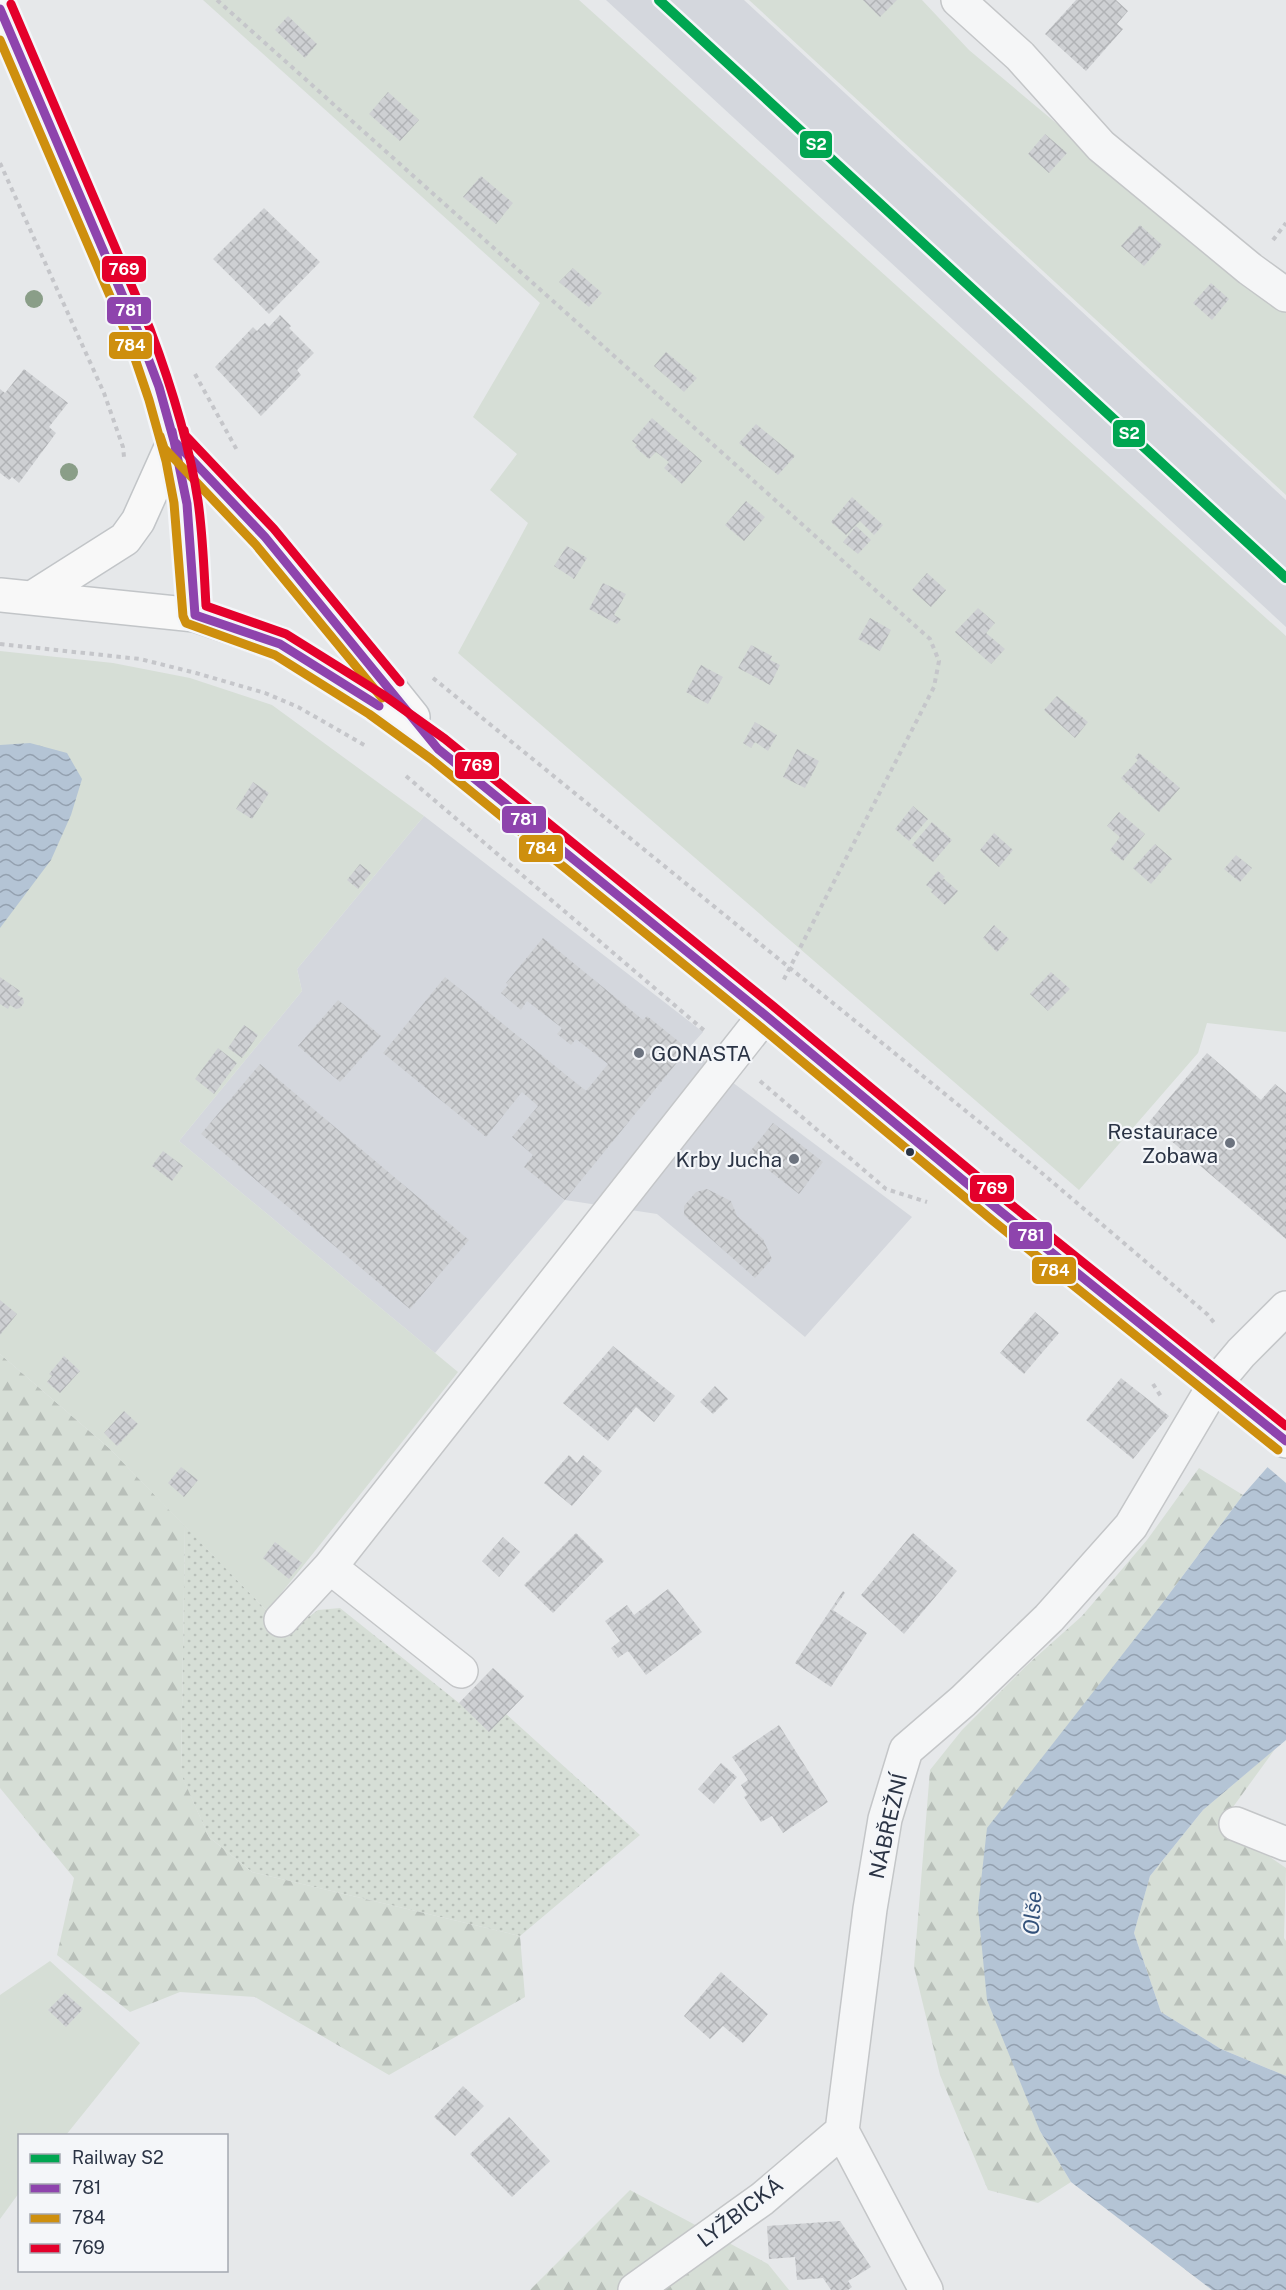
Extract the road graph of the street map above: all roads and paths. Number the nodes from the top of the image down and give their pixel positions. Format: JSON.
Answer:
{"nodes":[{"id":1,"x":217,"y":0,"type":"edge"},
{"id":2,"x":958,"y":0,"type":"edge"},
{"id":3,"x":0,"y":9,"type":"edge"},
{"id":4,"x":0,"y":163,"type":"edge"},
{"id":5,"x":1286,"y":295,"type":"edge"},
{"id":6,"x":194,"y":372,"type":"dead end"},
{"id":7,"x":174,"y":441,"type":"junction"},
{"id":8,"x":240,"y":455,"type":"dead end"},
{"id":9,"x":124,"y":466,"type":"dead end"},
{"id":10,"x":16,"y":596,"type":"edge"},
{"id":11,"x":195,"y":615,"type":"junction"},
{"id":12,"x":0,"y":644,"type":"edge"},
{"id":13,"x":428,"y":674,"type":"dead end"},
{"id":14,"x":438,"y":749,"type":"junction"},
{"id":15,"x":373,"y":751,"type":"dead end"},
{"id":16,"x":400,"y":771,"type":"dead end"},
{"id":17,"x":790,"y":969,"type":"junction"},
{"id":18,"x":765,"y":1015,"type":"junction"},
{"id":19,"x":733,"y":1055,"type":"junction"},
{"id":20,"x":928,"y":1202,"type":"dead end"},
{"id":21,"x":1286,"y":1308,"type":"edge"},
{"id":22,"x":1241,"y":1353,"type":"junction"},
{"id":23,"x":1149,"y":1380,"type":"dead end"},
{"id":24,"x":1215,"y":1384,"type":"junction"},
{"id":25,"x":1168,"y":1406,"type":"dead end"},
{"id":26,"x":1275,"y":1432,"type":"edge"},
{"id":27,"x":330,"y":1567,"type":"junction"},
{"id":28,"x":281,"y":1620,"type":"dead end"},
{"id":29,"x":460,"y":1671,"type":"dead end"},
{"id":30,"x":1236,"y":1824,"type":"dead end"},
{"id":31,"x":1286,"y":1844,"type":"edge"},
{"id":32,"x":842,"y":2131,"type":"junction"},
{"id":33,"x":635,"y":2290,"type":"edge"},
{"id":34,"x":926,"y":2290,"type":"edge"}],
"edges":[{"from":1,"to":17,"type":"path"},
{"from":2,"to":5,"type":"street"},
{"from":3,"to":7,"type":"main road"},
{"from":4,"to":9,"type":"path"},
{"from":6,"to":8,"type":"path"},
{"from":7,"to":10,"type":"main road"},
{"from":7,"to":11,"type":"main road"},
{"from":7,"to":14,"type":"main road"},
{"from":10,"to":11,"type":"main road"},
{"from":11,"to":14,"type":"main road"},
{"from":12,"to":15,"type":"path"},
{"from":13,"to":17,"type":"path"},
{"from":14,"to":18,"type":"main road"},
{"from":16,"to":19,"type":"path"},
{"from":17,"to":18,"type":"path"},
{"from":17,"to":22,"type":"path"},
{"from":18,"to":19,"type":"street"},
{"from":18,"to":24,"type":"main road"},
{"from":19,"to":20,"type":"path"},
{"from":19,"to":27,"type":"street"},
{"from":21,"to":22,"type":"street","name":"NÁBŘEŽNÍ"},
{"from":22,"to":24,"type":"street","name":"NÁBŘEŽNÍ"},
{"from":23,"to":25,"type":"path"},
{"from":24,"to":26,"type":"main road"},
{"from":24,"to":32,"type":"street","name":"NÁBŘEŽNÍ"},
{"from":27,"to":28,"type":"street"},
{"from":27,"to":29,"type":"street"},
{"from":30,"to":31,"type":"street"},
{"from":32,"to":33,"type":"street","name":"LYŽBICKÁ"},
{"from":32,"to":34,"type":"street"}]}
